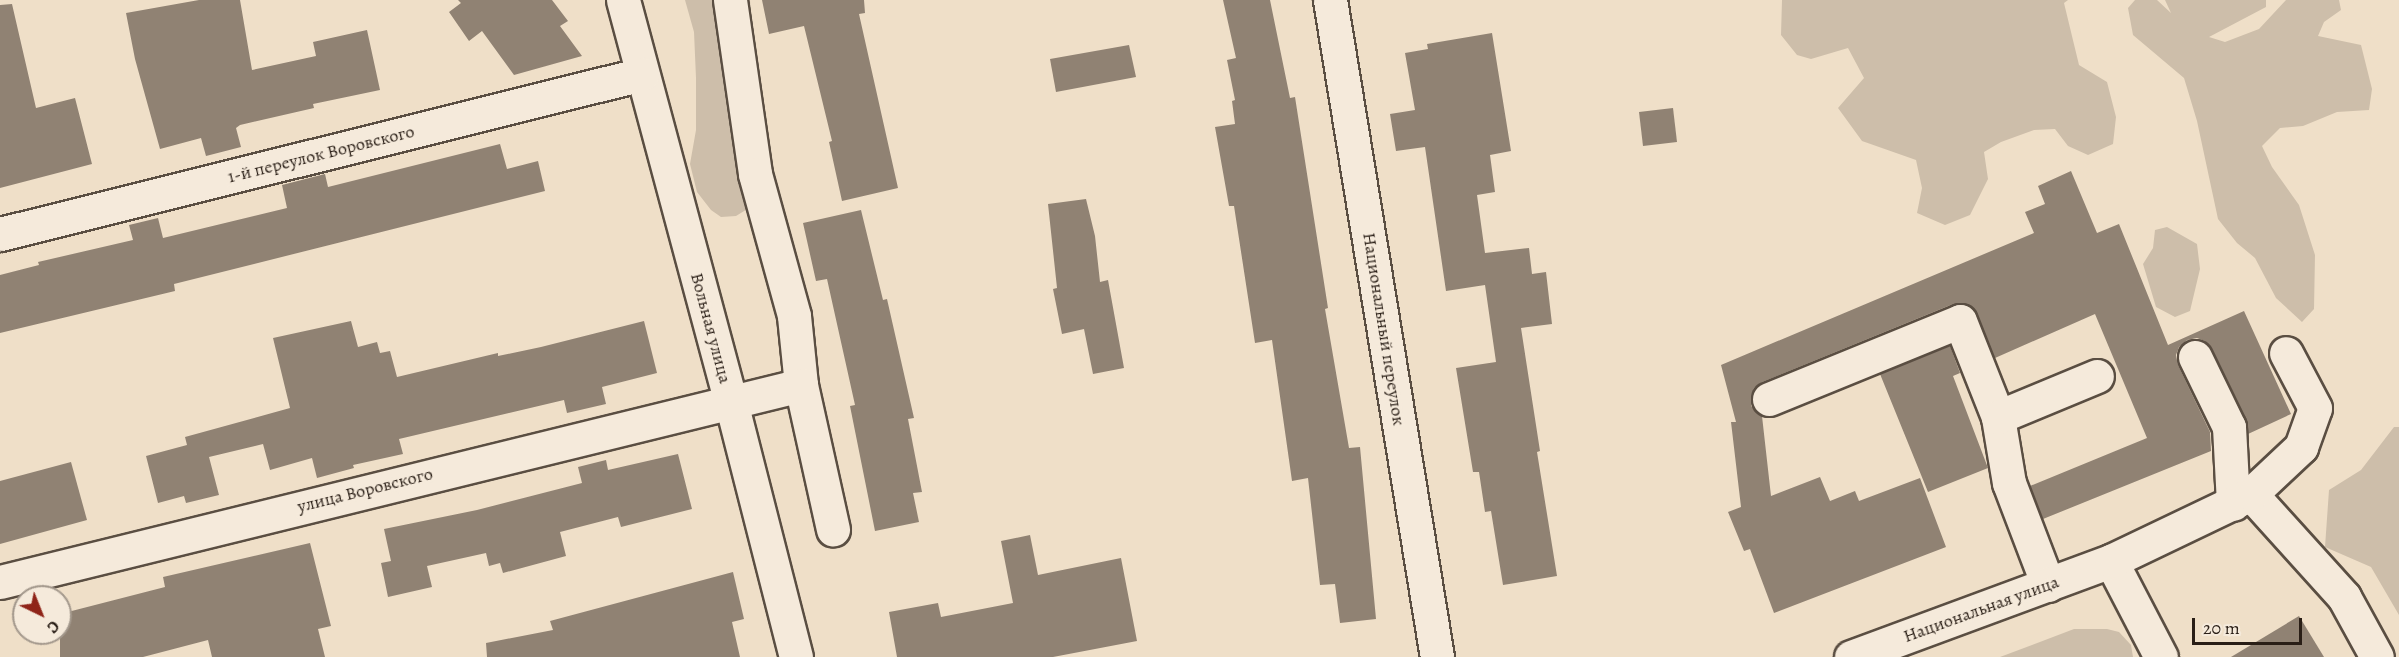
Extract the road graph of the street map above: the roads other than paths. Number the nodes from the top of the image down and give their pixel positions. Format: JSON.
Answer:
{"nodes":[{"id":1,"x":623,"y":0,"type":"edge"},
{"id":2,"x":730,"y":0,"type":"edge"},
{"id":3,"x":1330,"y":0,"type":"edge"},
{"id":4,"x":642,"y":74,"type":"junction"},
{"id":5,"x":0,"y":234,"type":"edge"},
{"id":6,"x":2286,"y":353,"type":"dead end"},
{"id":7,"x":2195,"y":357,"type":"dead end"},
{"id":8,"x":2097,"y":376,"type":"dead end"},
{"id":9,"x":801,"y":385,"type":"junction"},
{"id":10,"x":1769,"y":399,"type":"dead end"},
{"id":11,"x":731,"y":402,"type":"junction"},
{"id":12,"x":1998,"y":417,"type":"junction"},
{"id":13,"x":2242,"y":499,"type":"junction"},
{"id":14,"x":832,"y":529,"type":"dead end"},
{"id":15,"x":2110,"y":561,"type":"junction"},
{"id":16,"x":0,"y":582,"type":"edge"},
{"id":17,"x":2048,"y":585,"type":"junction"},
{"id":18,"x":796,"y":657,"type":"edge"},
{"id":19,"x":1437,"y":657,"type":"edge"},
{"id":20,"x":1851,"y":657,"type":"edge"},
{"id":21,"x":2161,"y":657,"type":"edge"},
{"id":22,"x":2377,"y":657,"type":"edge"}],
"edges":[{"from":1,"to":4,"type":"street","name":"Вольная улица"},
{"from":2,"to":9,"type":"street"},
{"from":3,"to":19,"type":"street","name":"Национальный переулок"},
{"from":4,"to":5,"type":"street","name":"1-й переулок Воровского"},
{"from":4,"to":11,"type":"street","name":"Вольная улица"},
{"from":6,"to":13,"type":"street","name":"Национальная улица"},
{"from":7,"to":13,"type":"street"},
{"from":8,"to":12,"type":"street"},
{"from":9,"to":11,"type":"street","name":"улица Воровского"},
{"from":9,"to":14,"type":"street"},
{"from":10,"to":12,"type":"street"},
{"from":11,"to":16,"type":"street","name":"улица Воровского"},
{"from":11,"to":18,"type":"street","name":"Вольная улица"},
{"from":12,"to":17,"type":"street"},
{"from":13,"to":15,"type":"street","name":"Национальная улица"},
{"from":13,"to":22,"type":"street"},
{"from":15,"to":17,"type":"street","name":"Национальная улица"},
{"from":15,"to":21,"type":"street"},
{"from":17,"to":20,"type":"street","name":"Национальная улица"}]}
